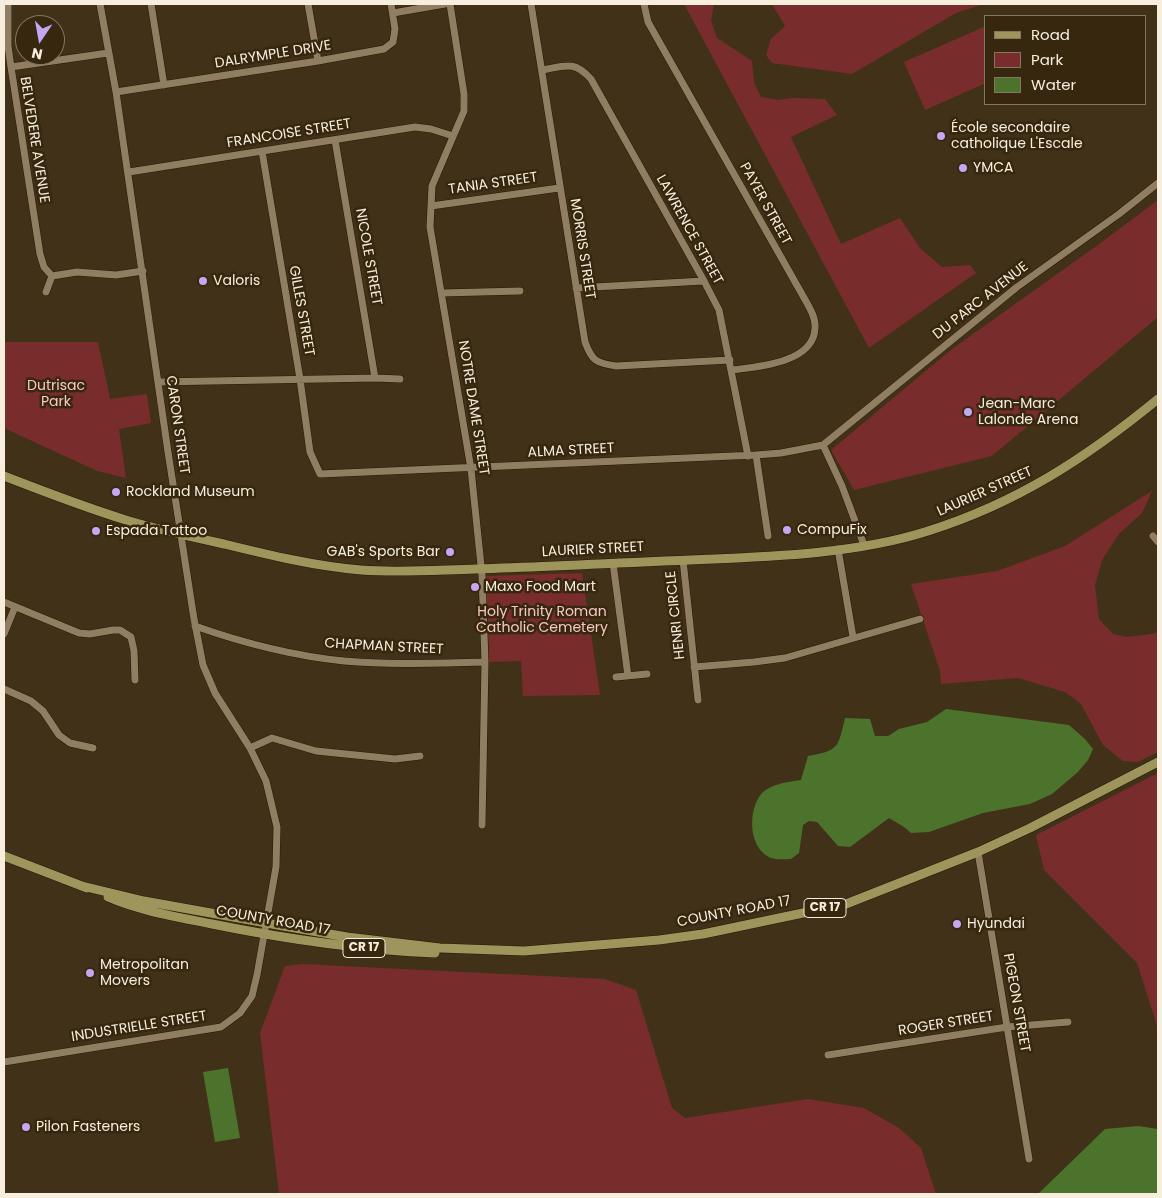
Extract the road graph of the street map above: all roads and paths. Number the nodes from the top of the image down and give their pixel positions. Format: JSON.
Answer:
{"nodes":[{"id":1,"x":8,"y":4,"type":"edge"},
{"id":2,"x":100,"y":4,"type":"edge"},
{"id":3,"x":151,"y":4,"type":"edge"},
{"id":4,"x":308,"y":4,"type":"edge"},
{"id":5,"x":391,"y":4,"type":"edge"},
{"id":6,"x":445,"y":4,"type":"edge"},
{"id":7,"x":450,"y":4,"type":"edge"},
{"id":8,"x":531,"y":4,"type":"edge"},
{"id":9,"x":644,"y":4,"type":"edge"},
{"id":10,"x":393,"y":13,"type":"junction"},
{"id":11,"x":108,"y":53,"type":"junction"},
{"id":12,"x":318,"y":62,"type":"junction"},
{"id":13,"x":11,"y":67,"type":"junction"},
{"id":14,"x":542,"y":70,"type":"junction"},
{"id":15,"x":164,"y":85,"type":"junction"},
{"id":16,"x":116,"y":92,"type":"junction"},
{"id":17,"x":453,"y":136,"type":"junction"},
{"id":18,"x":335,"y":140,"type":"junction"},
{"id":19,"x":262,"y":151,"type":"junction"},
{"id":20,"x":129,"y":172,"type":"junction"},
{"id":21,"x":1158,"y":182,"type":"edge"},
{"id":22,"x":559,"y":188,"type":"junction"},
{"id":23,"x":431,"y":206,"type":"junction"},
{"id":24,"x":143,"y":272,"type":"junction"},
{"id":25,"x":52,"y":276,"type":"junction"},
{"id":26,"x":704,"y":281,"type":"junction"},
{"id":27,"x":576,"y":288,"type":"junction"},
{"id":28,"x":520,"y":291,"type":"dead end"},
{"id":29,"x":46,"y":292,"type":"dead end"},
{"id":30,"x":442,"y":293,"type":"junction"},
{"id":31,"x":730,"y":360,"type":"junction"},
{"id":32,"x":732,"y":370,"type":"junction"},
{"id":33,"x":375,"y":378,"type":"junction"},
{"id":34,"x":300,"y":379,"type":"junction"},
{"id":35,"x":400,"y":379,"type":"dead end"},
{"id":36,"x":158,"y":382,"type":"junction"},
{"id":37,"x":1158,"y":400,"type":"edge"},
{"id":38,"x":823,"y":445,"type":"junction"},
{"id":39,"x":752,"y":456,"type":"junction"},
{"id":40,"x":471,"y":469,"type":"junction"},
{"id":41,"x":320,"y":474,"type":"joint"},
{"id":42,"x":4,"y":476,"type":"edge"},
{"id":43,"x":182,"y":534,"type":"junction"},
{"id":44,"x":768,"y":536,"type":"dead end"},
{"id":45,"x":1153,"y":536,"type":"dead end"},
{"id":46,"x":1158,"y":542,"type":"edge"},
{"id":47,"x":864,"y":545,"type":"junction"},
{"id":48,"x":838,"y":549,"type":"junction"},
{"id":49,"x":683,"y":560,"type":"junction"},
{"id":50,"x":613,"y":563,"type":"junction"},
{"id":51,"x":481,"y":569,"type":"junction"},
{"id":52,"x":4,"y":602,"type":"edge"},
{"id":53,"x":15,"y":607,"type":"junction"},
{"id":54,"x":920,"y":619,"type":"dead end"},
{"id":55,"x":195,"y":626,"type":"junction"},
{"id":56,"x":4,"y":634,"type":"edge"},
{"id":57,"x":854,"y":637,"type":"junction"},
{"id":58,"x":485,"y":662,"type":"junction"},
{"id":59,"x":694,"y":667,"type":"junction"},
{"id":60,"x":647,"y":674,"type":"dead end"},
{"id":61,"x":628,"y":676,"type":"junction"},
{"id":62,"x":616,"y":677,"type":"dead end"},
{"id":63,"x":135,"y":680,"type":"dead end"},
{"id":64,"x":4,"y":689,"type":"edge"},
{"id":65,"x":698,"y":700,"type":"dead end"},
{"id":66,"x":93,"y":748,"type":"dead end"},
{"id":67,"x":250,"y":748,"type":"junction"},
{"id":68,"x":420,"y":756,"type":"dead end"},
{"id":69,"x":1158,"y":762,"type":"edge"},
{"id":70,"x":482,"y":825,"type":"dead end"},
{"id":71,"x":978,"y":852,"type":"junction"},
{"id":72,"x":4,"y":856,"type":"edge"},
{"id":73,"x":82,"y":886,"type":"junction"},
{"id":74,"x":266,"y":924,"type":"junction"},
{"id":75,"x":264,"y":934,"type":"junction"},
{"id":76,"x":464,"y":950,"type":"junction"},
{"id":77,"x":1068,"y":1022,"type":"dead end"},
{"id":78,"x":1007,"y":1027,"type":"junction"},
{"id":79,"x":828,"y":1055,"type":"dead end"},
{"id":80,"x":4,"y":1062,"type":"edge"},
{"id":81,"x":1029,"y":1159,"type":"dead end"}],
"edges":[{"from":1,"to":13,"type":"street","name":"BELVEDERE AVENUE"},
{"from":2,"to":11,"type":"street","name":"CARON STREET"},
{"from":3,"to":15,"type":"street"},
{"from":4,"to":12,"type":"street"},
{"from":5,"to":10,"type":"street","name":"DALRYMPLE DRIVE"},
{"from":6,"to":10,"type":"street"},
{"from":7,"to":17,"type":"street","name":"NOTRE DAME STREET"},
{"from":8,"to":14,"type":"street","name":"MORRIS STREET"},
{"from":9,"to":32,"type":"street","name":"PAYER STREET"},
{"from":10,"to":12,"type":"street","name":"DALRYMPLE DRIVE"},
{"from":11,"to":13,"type":"street"},
{"from":11,"to":16,"type":"street","name":"CARON STREET"},
{"from":12,"to":15,"type":"street","name":"DALRYMPLE DRIVE"},
{"from":13,"to":25,"type":"street","name":"BELVEDERE AVENUE"},
{"from":14,"to":22,"type":"street","name":"MORRIS STREET"},
{"from":14,"to":26,"type":"street","name":"LAWRENCE STREET"},
{"from":15,"to":16,"type":"street","name":"DALRYMPLE DRIVE"},
{"from":16,"to":20,"type":"street","name":"CARON STREET"},
{"from":17,"to":18,"type":"street","name":"FRANCOISE STREET"},
{"from":17,"to":23,"type":"street","name":"NOTRE DAME STREET"},
{"from":18,"to":19,"type":"street","name":"FRANCOISE STREET"},
{"from":18,"to":33,"type":"street","name":"NICOLE STREET"},
{"from":19,"to":20,"type":"street","name":"FRANCOISE STREET"},
{"from":19,"to":34,"type":"street","name":"GILLES STREET"},
{"from":20,"to":24,"type":"street","name":"CARON STREET"},
{"from":21,"to":38,"type":"street","name":"DU PARC AVENUE"},
{"from":22,"to":23,"type":"street","name":"TANIA STREET"},
{"from":22,"to":27,"type":"street","name":"MORRIS STREET"},
{"from":23,"to":30,"type":"street","name":"NOTRE DAME STREET"},
{"from":24,"to":25,"type":"street"},
{"from":24,"to":36,"type":"street","name":"CARON STREET"},
{"from":25,"to":29,"type":"street"},
{"from":26,"to":27,"type":"street"},
{"from":26,"to":31,"type":"street","name":"LAWRENCE STREET"},
{"from":27,"to":31,"type":"street","name":"MORRIS STREET"},
{"from":28,"to":30,"type":"street"},
{"from":30,"to":40,"type":"street","name":"NOTRE DAME STREET"},
{"from":31,"to":32,"type":"street","name":"LAWRENCE STREET"},
{"from":32,"to":39,"type":"street","name":"LAWRENCE STREET"},
{"from":33,"to":34,"type":"street"},
{"from":33,"to":35,"type":"street"},
{"from":34,"to":36,"type":"street"},
{"from":34,"to":41,"type":"street","name":"GILLES STREET"},
{"from":36,"to":43,"type":"street","name":"CARON STREET"},
{"from":37,"to":47,"type":"main road","name":"LAURIER STREET"},
{"from":38,"to":39,"type":"street","name":"ALMA STREET"},
{"from":38,"to":47,"type":"street"},
{"from":39,"to":40,"type":"street","name":"ALMA STREET"},
{"from":39,"to":44,"type":"street","name":"LAWRENCE STREET"},
{"from":40,"to":41,"type":"street","name":"ALMA STREET"},
{"from":40,"to":51,"type":"street","name":"NOTRE DAME STREET"},
{"from":42,"to":43,"type":"main road","name":"LAURIER STREET"},
{"from":43,"to":51,"type":"main road","name":"LAURIER STREET"},
{"from":43,"to":55,"type":"street","name":"CARON STREET"},
{"from":45,"to":46,"type":"street"},
{"from":47,"to":48,"type":"main road","name":"LAURIER STREET"},
{"from":48,"to":49,"type":"main road","name":"LAURIER STREET"},
{"from":48,"to":57,"type":"street"},
{"from":49,"to":50,"type":"main road","name":"LAURIER STREET"},
{"from":49,"to":59,"type":"street","name":"HENRI CIRCLE"},
{"from":50,"to":51,"type":"main road","name":"LAURIER STREET"},
{"from":50,"to":61,"type":"street"},
{"from":51,"to":58,"type":"street","name":"NOTRE DAME STREET"},
{"from":52,"to":53,"type":"street"},
{"from":53,"to":56,"type":"street"},
{"from":53,"to":63,"type":"street"},
{"from":54,"to":57,"type":"street","name":"HENRI CIRCLE"},
{"from":55,"to":58,"type":"street","name":"CHAPMAN STREET"},
{"from":55,"to":67,"type":"street","name":"CARON STREET"},
{"from":57,"to":59,"type":"street","name":"HENRI CIRCLE"},
{"from":58,"to":70,"type":"street","name":"NOTRE DAME STREET"},
{"from":59,"to":65,"type":"street","name":"HENRI CIRCLE"},
{"from":60,"to":61,"type":"street"},
{"from":61,"to":62,"type":"street"},
{"from":64,"to":66,"type":"street"},
{"from":67,"to":68,"type":"street"},
{"from":67,"to":74,"type":"street","name":"CARON STREET"},
{"from":69,"to":71,"type":"main road","name":"COUNTY ROAD 17","number":"CR 17"},
{"from":71,"to":76,"type":"main road","name":"COUNTY ROAD 17","number":"CR 17"},
{"from":71,"to":78,"type":"street","name":"PIGEON STREET"},
{"from":72,"to":73,"type":"main road","name":"COUNTY ROAD 17","number":"CR 17"},
{"from":73,"to":74,"type":"main road","name":"COUNTY ROAD 17","number":"CR 17"},
{"from":73,"to":75,"type":"main road","name":"COUNTY ROAD 17","number":"CR 17"},
{"from":74,"to":75,"type":"street","name":"INDUSTRIELLE STREET"},
{"from":74,"to":76,"type":"main road","name":"COUNTY ROAD 17","number":"CR 17"},
{"from":75,"to":76,"type":"main road","name":"COUNTY ROAD 17","number":"CR 17"},
{"from":75,"to":80,"type":"street","name":"INDUSTRIELLE STREET"},
{"from":77,"to":78,"type":"street","name":"ROGER STREET"},
{"from":78,"to":79,"type":"street","name":"ROGER STREET"},
{"from":78,"to":81,"type":"street","name":"PIGEON STREET"}]}
